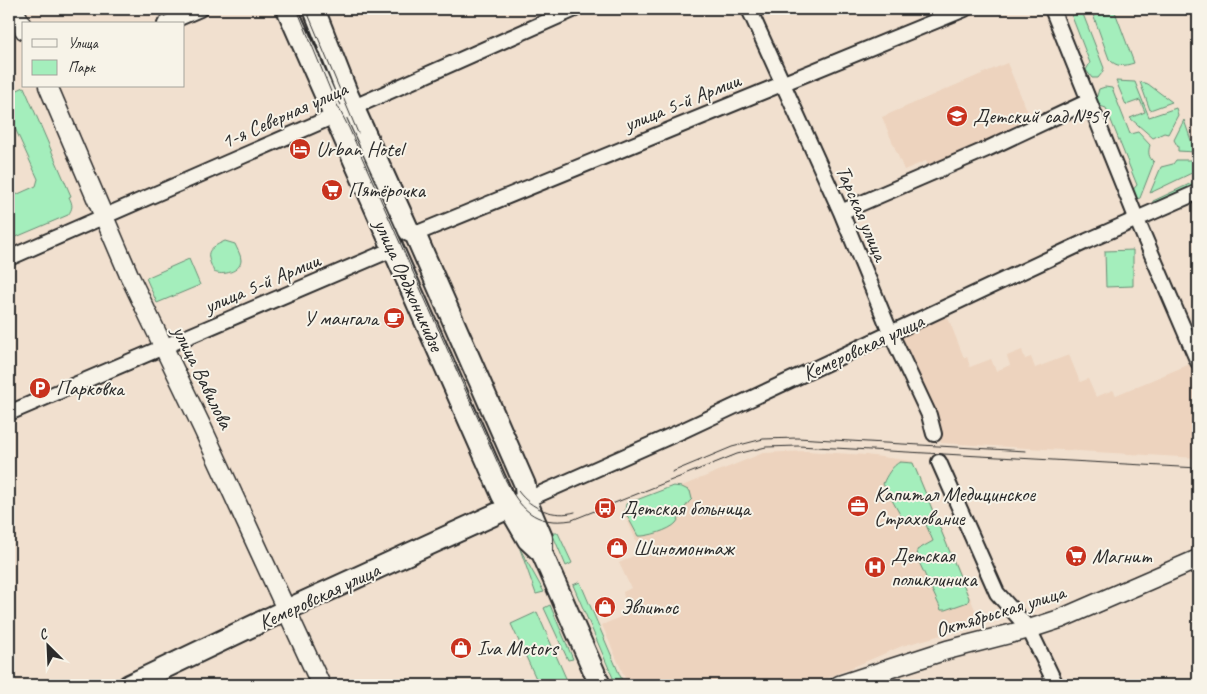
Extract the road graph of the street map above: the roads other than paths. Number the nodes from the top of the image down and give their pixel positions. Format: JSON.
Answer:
{"nodes":[{"id":1,"x":14,"y":9,"type":"edge"},
{"id":2,"x":200,"y":9,"type":"edge"},
{"id":3,"x":287,"y":9,"type":"edge"},
{"id":4,"x":314,"y":9,"type":"edge"},
{"id":5,"x":575,"y":9,"type":"edge"},
{"id":6,"x":749,"y":9,"type":"edge"},
{"id":7,"x":965,"y":9,"type":"edge"},
{"id":8,"x":1052,"y":9,"type":"edge"},
{"id":9,"x":170,"y":22,"type":"edge"},
{"id":10,"x":22,"y":26,"type":"edge"},
{"id":11,"x":782,"y":83,"type":"junction"},
{"id":12,"x":49,"y":88,"type":"edge"},
{"id":13,"x":1089,"y":100,"type":"junction"},
{"id":14,"x":354,"y":107,"type":"junction"},
{"id":15,"x":334,"y":116,"type":"junction"},
{"id":16,"x":1198,"y":192,"type":"edge"},
{"id":17,"x":841,"y":212,"type":"junction"},
{"id":18,"x":104,"y":216,"type":"junction"},
{"id":19,"x":1137,"y":220,"type":"junction"},
{"id":20,"x":414,"y":234,"type":"junction"},
{"id":21,"x":393,"y":249,"type":"junction"},
{"id":22,"x":9,"y":258,"type":"edge"},
{"id":23,"x":891,"y":334,"type":"junction"},
{"id":24,"x":163,"y":346,"type":"junction"},
{"id":25,"x":1198,"y":362,"type":"edge"},
{"id":26,"x":9,"y":412,"type":"edge"},
{"id":27,"x":934,"y":434,"type":"dead end"},
{"id":28,"x":939,"y":462,"type":"dead end"},
{"id":29,"x":518,"y":504,"type":"junction"},
{"id":30,"x":1198,"y":559,"type":"edge"},
{"id":31,"x":286,"y":610,"type":"junction"},
{"id":32,"x":1029,"y":630,"type":"junction"},
{"id":33,"x":129,"y":685,"type":"edge"},
{"id":34,"x":321,"y":685,"type":"edge"},
{"id":35,"x":600,"y":685,"type":"edge"},
{"id":36,"x":839,"y":685,"type":"edge"},
{"id":37,"x":1056,"y":685,"type":"edge"}],
"edges":[{"from":1,"to":10,"type":"street"},
{"from":2,"to":9,"type":"street"},
{"from":3,"to":15,"type":"main road","name":"улица Орджоникидзе"},
{"from":4,"to":14,"type":"main road","name":"улица Орджоникидзе"},
{"from":5,"to":14,"type":"street","name":"1-я Северная улица"},
{"from":6,"to":11,"type":"street","name":"Тарская улица"},
{"from":7,"to":11,"type":"street","name":"улица 5-й Армии"},
{"from":8,"to":13,"type":"street"},
{"from":11,"to":17,"type":"street","name":"Тарская улица"},
{"from":11,"to":20,"type":"street","name":"улица 5-й Армии"},
{"from":12,"to":18,"type":"street","name":"улица Вавилова"},
{"from":13,"to":17,"type":"street"},
{"from":13,"to":19,"type":"street"},
{"from":14,"to":15,"type":"street","name":"1-я Северная улица"},
{"from":14,"to":20,"type":"main road","name":"улица Орджоникидзе"},
{"from":15,"to":18,"type":"street","name":"1-я Северная улица"},
{"from":15,"to":21,"type":"main road","name":"улица Орджоникидзе"},
{"from":16,"to":19,"type":"street","name":"Кемеровская улица"},
{"from":17,"to":23,"type":"street","name":"Тарская улица"},
{"from":18,"to":22,"type":"street","name":"1-я Северная улица"},
{"from":18,"to":24,"type":"street","name":"улица Вавилова"},
{"from":19,"to":23,"type":"street","name":"Кемеровская улица"},
{"from":19,"to":25,"type":"street"},
{"from":20,"to":29,"type":"main road","name":"улица Орджоникидзе"},
{"from":21,"to":24,"type":"street","name":"улица 5-й Армии"},
{"from":21,"to":29,"type":"main road","name":"улица Орджоникидзе"},
{"from":23,"to":27,"type":"street","name":"Тарская улица"},
{"from":23,"to":29,"type":"street","name":"Кемеровская улица"},
{"from":24,"to":26,"type":"street","name":"улица 5-й Армии"},
{"from":24,"to":31,"type":"street","name":"улица Вавилова"},
{"from":28,"to":32,"type":"street"},
{"from":29,"to":31,"type":"main road","name":"Кемеровская улица"},
{"from":29,"to":35,"type":"main road","name":"улица Орджоникидзе"},
{"from":30,"to":32,"type":"street","name":"Октябрьская улица"},
{"from":31,"to":33,"type":"main road","name":"Кемеровская улица"},
{"from":31,"to":34,"type":"street","name":"улица Вавилова"},
{"from":32,"to":36,"type":"street","name":"Октябрьская улица"},
{"from":32,"to":37,"type":"street"}]}
